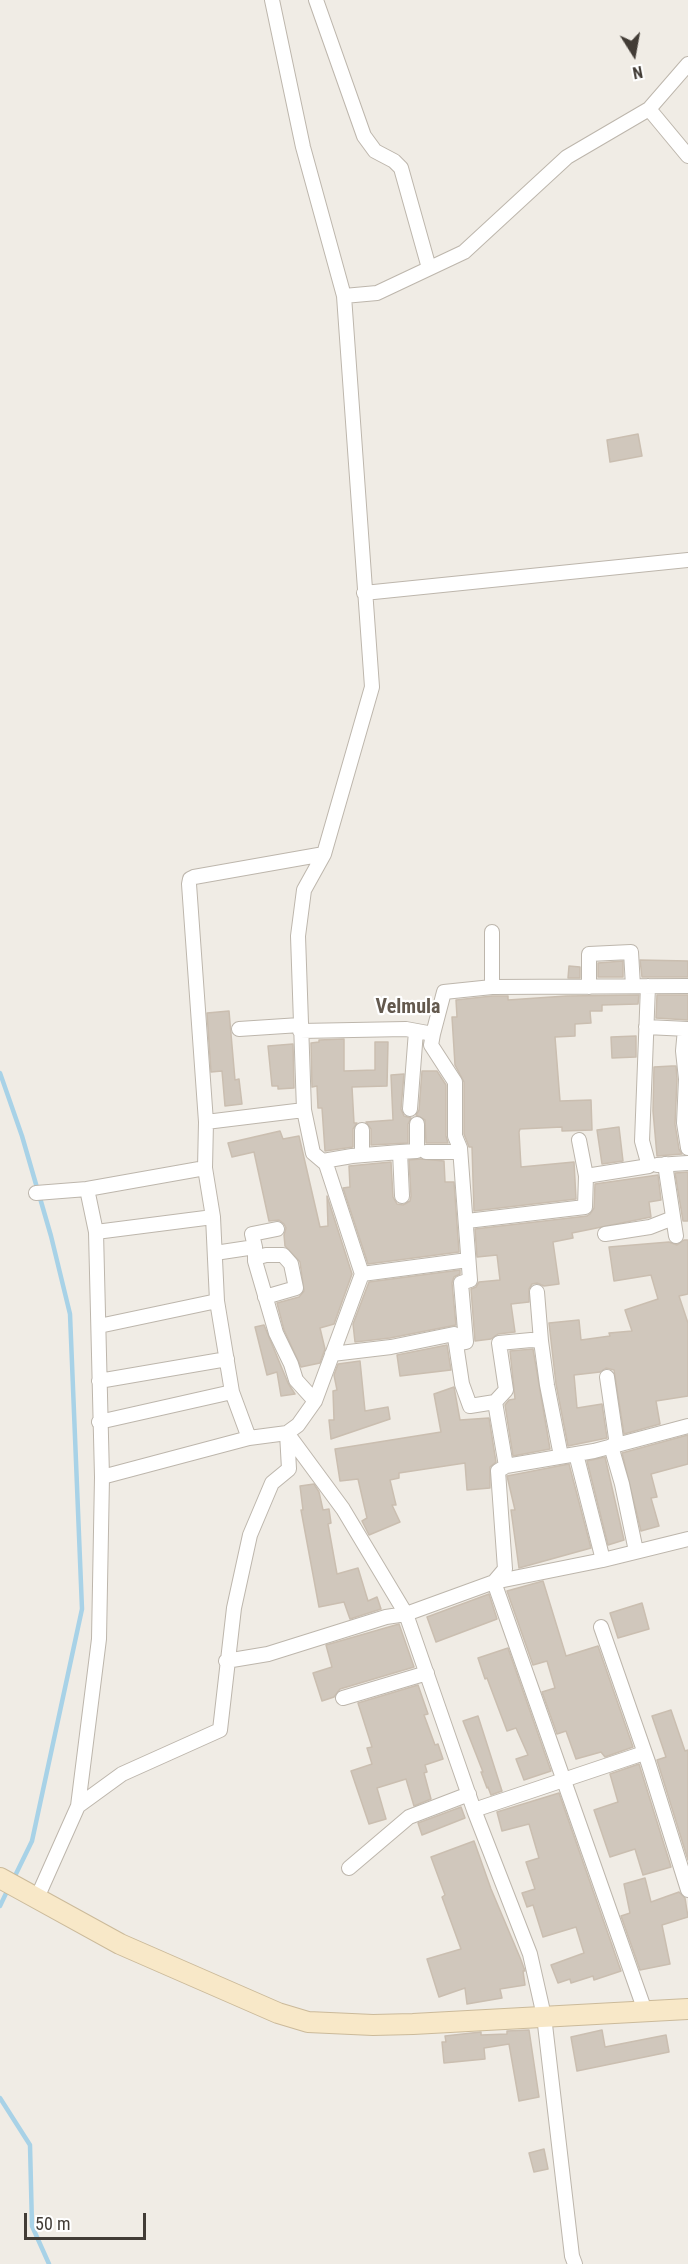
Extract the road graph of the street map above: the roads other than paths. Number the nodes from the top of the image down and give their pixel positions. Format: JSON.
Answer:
{"nodes":[{"id":1,"x":272,"y":0,"type":"edge"},
{"id":2,"x":316,"y":0,"type":"edge"},
{"id":3,"x":688,"y":64,"type":"edge"},
{"id":4,"x":649,"y":109,"type":"junction"},
{"id":5,"x":688,"y":156,"type":"edge"},
{"id":6,"x":429,"y":268,"type":"junction"},
{"id":7,"x":344,"y":296,"type":"junction"},
{"id":8,"x":688,"y":560,"type":"edge"},
{"id":9,"x":364,"y":593,"type":"junction"},
{"id":10,"x":324,"y":854,"type":"junction"},
{"id":11,"x":492,"y":932,"type":"dead end"},
{"id":12,"x":633,"y":986,"type":"junction"},
{"id":13,"x":648,"y":986,"type":"junction"},
{"id":14,"x":688,"y":986,"type":"edge"},
{"id":15,"x":492,"y":987,"type":"junction"},
{"id":16,"x":590,"y":987,"type":"junction"},
{"id":17,"x":646,"y":1027,"type":"junction"},
{"id":18,"x":300,"y":1028,"type":"junction"},
{"id":19,"x":239,"y":1029,"type":"dead end"},
{"id":20,"x":687,"y":1029,"type":"edge"},
{"id":21,"x":416,"y":1031,"type":"junction"},
{"id":22,"x":434,"y":1034,"type":"junction"},
{"id":23,"x":410,"y":1109,"type":"dead end"},
{"id":24,"x":304,"y":1110,"type":"junction"},
{"id":25,"x":206,"y":1122,"type":"junction"},
{"id":26,"x":417,"y":1124,"type":"dead end"},
{"id":27,"x":362,"y":1130,"type":"dead end"},
{"id":28,"x":579,"y":1140,"type":"dead end"},
{"id":29,"x":688,"y":1148,"type":"edge"},
{"id":30,"x":400,"y":1152,"type":"junction"},
{"id":31,"x":426,"y":1152,"type":"dead end"},
{"id":32,"x":460,"y":1152,"type":"junction"},
{"id":33,"x":362,"y":1155,"type":"junction"},
{"id":34,"x":322,"y":1161,"type":"junction"},
{"id":35,"x":688,"y":1163,"type":"edge"},
{"id":36,"x":665,"y":1164,"type":"junction"},
{"id":37,"x":649,"y":1166,"type":"junction"},
{"id":38,"x":205,"y":1168,"type":"junction"},
{"id":39,"x":586,"y":1176,"type":"junction"},
{"id":40,"x":87,"y":1189,"type":"junction"},
{"id":41,"x":36,"y":1193,"type":"dead end"},
{"id":42,"x":402,"y":1196,"type":"dead end"},
{"id":43,"x":213,"y":1217,"type":"junction"},
{"id":44,"x":673,"y":1218,"type":"junction"},
{"id":45,"x":466,"y":1221,"type":"junction"},
{"id":46,"x":277,"y":1228,"type":"dead end"},
{"id":47,"x":96,"y":1232,"type":"junction"},
{"id":48,"x":605,"y":1234,"type":"dead end"},
{"id":49,"x":676,"y":1236,"type":"dead end"},
{"id":50,"x":255,"y":1252,"type":"junction"},
{"id":51,"x":215,"y":1253,"type":"junction"},
{"id":52,"x":468,"y":1260,"type":"junction"},
{"id":53,"x":362,"y":1274,"type":"junction"},
{"id":54,"x":537,"y":1292,"type":"dead end"},
{"id":55,"x":266,"y":1297,"type":"junction"},
{"id":56,"x":218,"y":1301,"type":"junction"},
{"id":57,"x":99,"y":1326,"type":"junction"},
{"id":58,"x":541,"y":1341,"type":"junction"},
{"id":59,"x":456,"y":1344,"type":"junction"},
{"id":60,"x":332,"y":1354,"type":"junction"},
{"id":61,"x":227,"y":1359,"type":"junction"},
{"id":62,"x":607,"y":1377,"type":"dead end"},
{"id":63,"x":99,"y":1381,"type":"junction"},
{"id":64,"x":232,"y":1392,"type":"junction"},
{"id":65,"x":315,"y":1401,"type":"junction"},
{"id":66,"x":495,"y":1402,"type":"junction"},
{"id":67,"x":99,"y":1422,"type":"junction"},
{"id":68,"x":688,"y":1426,"type":"edge"},
{"id":69,"x":287,"y":1433,"type":"junction"},
{"id":70,"x":249,"y":1438,"type":"junction"},
{"id":71,"x":614,"y":1445,"type":"junction"},
{"id":72,"x":576,"y":1454,"type":"junction"},
{"id":73,"x":561,"y":1456,"type":"junction"},
{"id":74,"x":507,"y":1466,"type":"junction"},
{"id":75,"x":102,"y":1477,"type":"junction"},
{"id":76,"x":688,"y":1539,"type":"edge"},
{"id":77,"x":636,"y":1551,"type":"junction"},
{"id":78,"x":603,"y":1560,"type":"junction"},
{"id":79,"x":494,"y":1582,"type":"junction"},
{"id":80,"x":406,"y":1614,"type":"junction"},
{"id":81,"x":601,"y":1627,"type":"dead end"},
{"id":82,"x":226,"y":1661,"type":"junction"},
{"id":83,"x":427,"y":1673,"type":"junction"},
{"id":84,"x":343,"y":1698,"type":"dead end"},
{"id":85,"x":644,"y":1753,"type":"junction"},
{"id":86,"x":564,"y":1779,"type":"junction"},
{"id":87,"x":469,"y":1794,"type":"junction"},
{"id":88,"x":78,"y":1806,"type":"junction"},
{"id":89,"x":474,"y":1810,"type":"junction"},
{"id":90,"x":350,"y":1868,"type":"dead end"},
{"id":91,"x":0,"y":1878,"type":"edge"},
{"id":92,"x":688,"y":1890,"type":"edge"},
{"id":93,"x":37,"y":1898,"type":"junction"},
{"id":94,"x":688,"y":2009,"type":"edge"},
{"id":95,"x":645,"y":2011,"type":"junction"},
{"id":96,"x":543,"y":2016,"type":"junction"},
{"id":97,"x":575,"y":2264,"type":"edge"}],
"edges":[{"from":1,"to":7,"type":"street"},
{"from":2,"to":6,"type":"street"},
{"from":3,"to":4,"type":"street"},
{"from":4,"to":5,"type":"street"},
{"from":4,"to":6,"type":"street"},
{"from":6,"to":7,"type":"street"},
{"from":7,"to":9,"type":"street"},
{"from":8,"to":9,"type":"street"},
{"from":9,"to":10,"type":"street"},
{"from":10,"to":18,"type":"street"},
{"from":10,"to":25,"type":"street"},
{"from":11,"to":15,"type":"street"},
{"from":12,"to":13,"type":"street"},
{"from":12,"to":16,"type":"street"},
{"from":12,"to":16,"type":"street"},
{"from":13,"to":14,"type":"street"},
{"from":13,"to":17,"type":"street"},
{"from":15,"to":16,"type":"street"},
{"from":15,"to":22,"type":"street"},
{"from":17,"to":20,"type":"street"},
{"from":17,"to":37,"type":"street"},
{"from":18,"to":19,"type":"street"},
{"from":18,"to":21,"type":"street"},
{"from":18,"to":24,"type":"street"},
{"from":20,"to":29,"type":"street"},
{"from":21,"to":22,"type":"street"},
{"from":21,"to":23,"type":"street"},
{"from":22,"to":32,"type":"street"},
{"from":24,"to":25,"type":"street"},
{"from":24,"to":34,"type":"street"},
{"from":25,"to":38,"type":"street"},
{"from":26,"to":30,"type":"street"},
{"from":27,"to":33,"type":"street"},
{"from":28,"to":39,"type":"street"},
{"from":30,"to":33,"type":"street"},
{"from":30,"to":42,"type":"street"},
{"from":31,"to":32,"type":"street"},
{"from":32,"to":45,"type":"street"},
{"from":33,"to":34,"type":"street"},
{"from":34,"to":53,"type":"street"},
{"from":35,"to":36,"type":"street"},
{"from":36,"to":37,"type":"street"},
{"from":36,"to":44,"type":"street"},
{"from":37,"to":39,"type":"street"},
{"from":38,"to":40,"type":"street"},
{"from":38,"to":43,"type":"street"},
{"from":39,"to":45,"type":"street"},
{"from":40,"to":41,"type":"street"},
{"from":40,"to":47,"type":"street"},
{"from":43,"to":47,"type":"street"},
{"from":43,"to":51,"type":"street"},
{"from":44,"to":48,"type":"street"},
{"from":44,"to":49,"type":"street"},
{"from":45,"to":52,"type":"street"},
{"from":46,"to":50,"type":"street"},
{"from":47,"to":57,"type":"street"},
{"from":50,"to":51,"type":"street"},
{"from":50,"to":55,"type":"street"},
{"from":50,"to":55,"type":"street"},
{"from":51,"to":56,"type":"street"},
{"from":52,"to":53,"type":"street"},
{"from":52,"to":59,"type":"street"},
{"from":53,"to":60,"type":"street"},
{"from":54,"to":58,"type":"street"},
{"from":55,"to":65,"type":"street"},
{"from":56,"to":57,"type":"street"},
{"from":56,"to":61,"type":"street"},
{"from":57,"to":63,"type":"street"},
{"from":58,"to":66,"type":"street"},
{"from":58,"to":73,"type":"street"},
{"from":59,"to":60,"type":"street"},
{"from":59,"to":66,"type":"street"},
{"from":60,"to":65,"type":"street"},
{"from":61,"to":63,"type":"street"},
{"from":61,"to":64,"type":"street"},
{"from":62,"to":71,"type":"street"},
{"from":63,"to":67,"type":"street"},
{"from":64,"to":67,"type":"street"},
{"from":64,"to":70,"type":"street"},
{"from":65,"to":69,"type":"street"},
{"from":66,"to":74,"type":"street"},
{"from":67,"to":75,"type":"street"},
{"from":68,"to":71,"type":"street"},
{"from":69,"to":70,"type":"street"},
{"from":69,"to":80,"type":"street"},
{"from":69,"to":82,"type":"street"},
{"from":70,"to":75,"type":"street"},
{"from":71,"to":72,"type":"street"},
{"from":71,"to":77,"type":"street"},
{"from":72,"to":73,"type":"street"},
{"from":72,"to":78,"type":"street"},
{"from":73,"to":74,"type":"street"},
{"from":74,"to":79,"type":"street"},
{"from":75,"to":88,"type":"street"},
{"from":76,"to":77,"type":"street"},
{"from":77,"to":78,"type":"street"},
{"from":78,"to":79,"type":"street"},
{"from":79,"to":80,"type":"street"},
{"from":79,"to":86,"type":"street"},
{"from":80,"to":82,"type":"street"},
{"from":80,"to":83,"type":"street"},
{"from":81,"to":85,"type":"street"},
{"from":82,"to":88,"type":"street"},
{"from":83,"to":84,"type":"street"},
{"from":83,"to":87,"type":"street"},
{"from":85,"to":86,"type":"street"},
{"from":85,"to":92,"type":"street"},
{"from":86,"to":89,"type":"street"},
{"from":86,"to":95,"type":"street"},
{"from":87,"to":89,"type":"street"},
{"from":87,"to":90,"type":"street"},
{"from":88,"to":93,"type":"street"},
{"from":89,"to":96,"type":"street"},
{"from":91,"to":93,"type":"street"},
{"from":93,"to":96,"type":"street"},
{"from":94,"to":95,"type":"street"},
{"from":95,"to":96,"type":"street"},
{"from":96,"to":97,"type":"street"}]}
